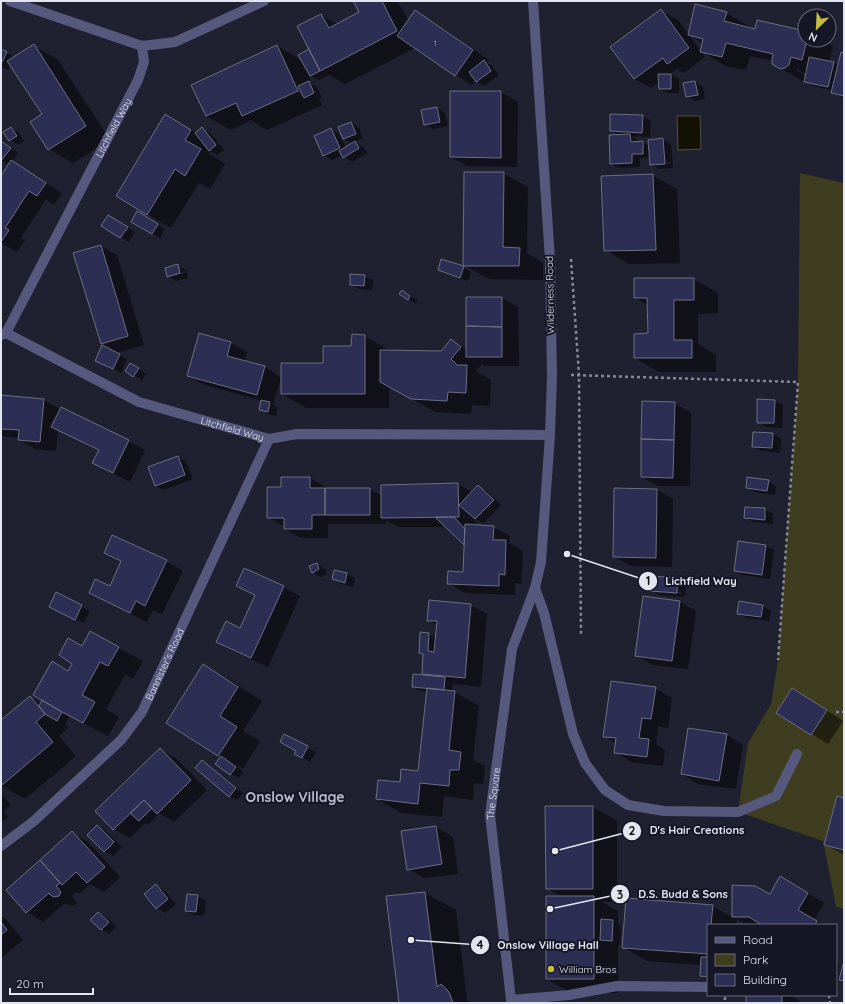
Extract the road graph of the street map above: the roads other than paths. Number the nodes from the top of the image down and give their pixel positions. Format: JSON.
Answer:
{"nodes":[{"id":1,"x":10,"y":1,"type":"edge"},
{"id":2,"x":264,"y":1,"type":"edge"},
{"id":3,"x":534,"y":1,"type":"edge"},
{"id":4,"x":142,"y":46,"type":"junction"},
{"id":5,"x":3,"y":334,"type":"edge"},
{"id":6,"x":550,"y":435,"type":"junction"},
{"id":7,"x":269,"y":439,"type":"junction"},
{"id":8,"x":535,"y":588,"type":"junction"},
{"id":9,"x":797,"y":754,"type":"dead end"},
{"id":10,"x":1,"y":846,"type":"edge"},
{"id":11,"x":707,"y":986,"type":"edge"},
{"id":12,"x":512,"y":1002,"type":"edge"}],
"edges":[{"from":1,"to":4,"type":"street"},
{"from":2,"to":4,"type":"street"},
{"from":3,"to":6,"type":"street","name":"Wilderness Road"},
{"from":4,"to":5,"type":"street","name":"Litchfield Way"},
{"from":5,"to":7,"type":"street","name":"Litchfield Way"},
{"from":6,"to":7,"type":"street","name":"Litchfield Way"},
{"from":6,"to":8,"type":"street","name":"Wilderness Road"},
{"from":7,"to":10,"type":"street","name":"Bannister's Road"},
{"from":8,"to":9,"type":"street"},
{"from":8,"to":12,"type":"street","name":"The Square"},
{"from":11,"to":12,"type":"street"}]}
